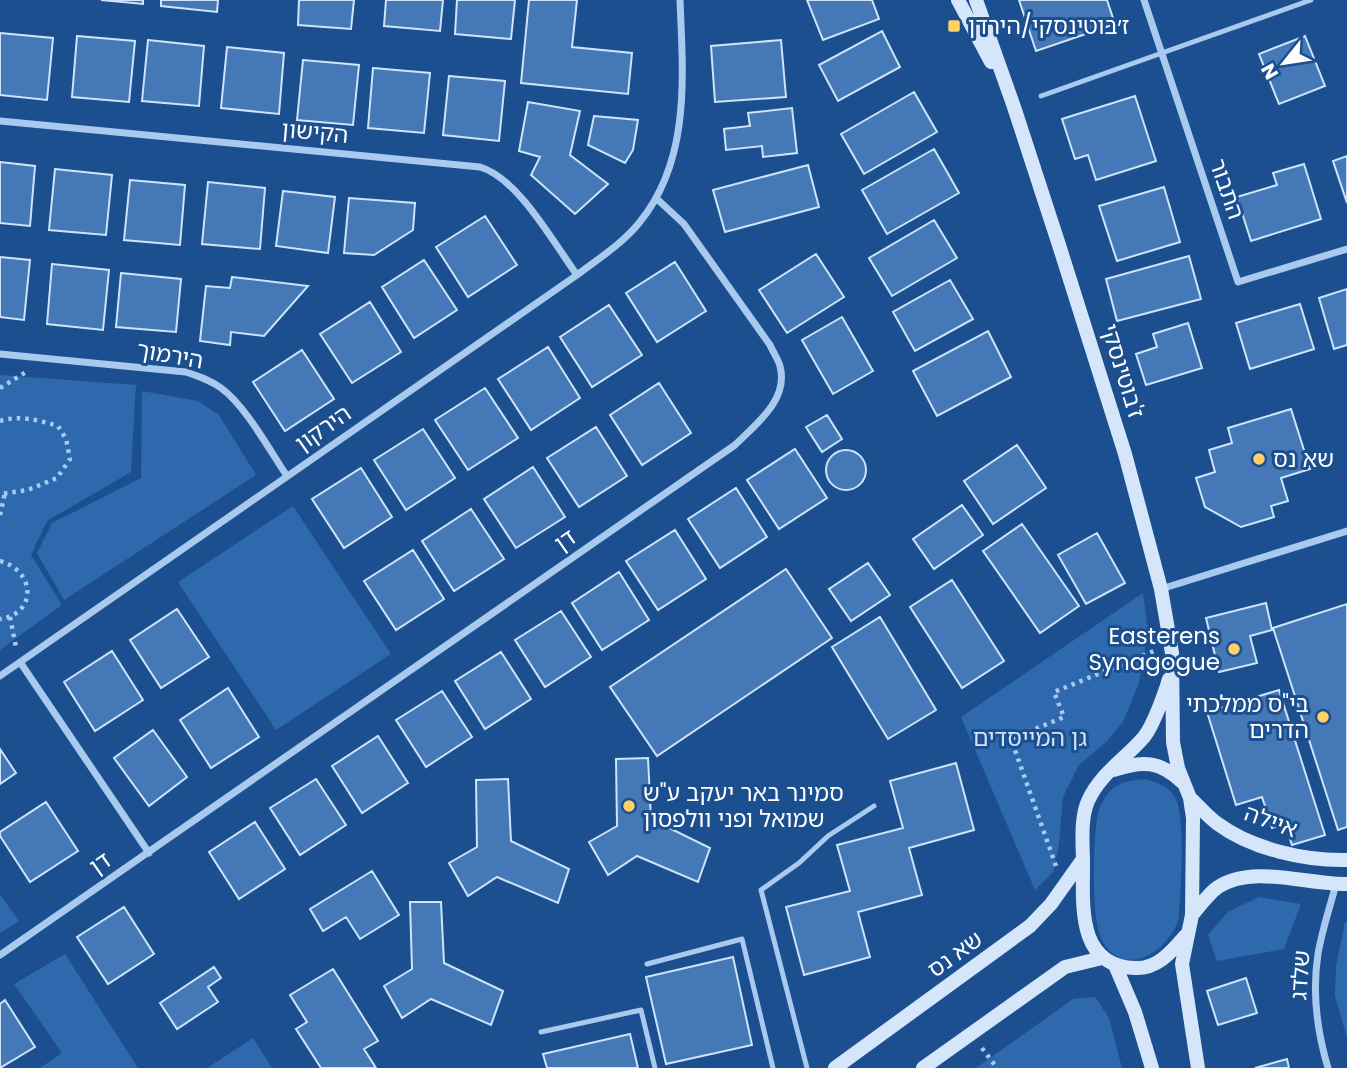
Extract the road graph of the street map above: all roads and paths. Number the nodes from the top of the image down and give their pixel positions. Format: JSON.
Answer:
{"nodes":[{"id":1,"x":680,"y":0,"type":"edge"},
{"id":2,"x":958,"y":0,"type":"edge"},
{"id":3,"x":976,"y":0,"type":"edge"},
{"id":4,"x":1144,"y":0,"type":"edge"},
{"id":5,"x":1311,"y":0,"type":"edge"},
{"id":6,"x":1162,"y":53,"type":"junction"},
{"id":7,"x":1041,"y":96,"type":"dead end"},
{"id":8,"x":1014,"y":107,"type":"junction"},
{"id":9,"x":0,"y":121,"type":"edge"},
{"id":10,"x":656,"y":198,"type":"junction"},
{"id":11,"x":1347,"y":249,"type":"edge"},
{"id":12,"x":577,"y":275,"type":"junction"},
{"id":13,"x":0,"y":354,"type":"edge"},
{"id":14,"x":0,"y":421,"type":"edge"},
{"id":15,"x":287,"y":476,"type":"junction"},
{"id":16,"x":2,"y":494,"type":"edge"},
{"id":17,"x":0,"y":515,"type":"edge"},
{"id":18,"x":1347,"y":531,"type":"edge"},
{"id":19,"x":0,"y":561,"type":"edge"},
{"id":20,"x":1161,"y":589,"type":"junction"},
{"id":21,"x":10,"y":617,"type":"junction"},
{"id":22,"x":0,"y":619,"type":"edge"},
{"id":23,"x":1171,"y":648,"type":"junction"},
{"id":24,"x":20,"y":662,"type":"junction"},
{"id":25,"x":0,"y":676,"type":"edge"},
{"id":26,"x":1109,"y":772,"type":"junction"},
{"id":27,"x":1188,"y":791,"type":"junction"},
{"id":28,"x":874,"y":806,"type":"dead end"},
{"id":29,"x":149,"y":853,"type":"junction"},
{"id":30,"x":1083,"y":859,"type":"junction"},
{"id":31,"x":1347,"y":860,"type":"edge"},
{"id":32,"x":1342,"y":884,"type":"edge"},
{"id":33,"x":1063,"y":886,"type":"junction"},
{"id":34,"x":1192,"y":915,"type":"junction"},
{"id":35,"x":1187,"y":934,"type":"junction"},
{"id":36,"x":0,"y":955,"type":"edge"},
{"id":37,"x":1109,"y":961,"type":"junction"},
{"id":38,"x":647,"y":964,"type":"dead end"},
{"id":39,"x":541,"y":1031,"type":"dead end"},
{"id":40,"x":655,"y":1068,"type":"edge"},
{"id":41,"x":773,"y":1068,"type":"edge"},
{"id":42,"x":807,"y":1068,"type":"edge"},
{"id":43,"x":835,"y":1068,"type":"edge"},
{"id":44,"x":923,"y":1068,"type":"edge"},
{"id":45,"x":1152,"y":1068,"type":"edge"},
{"id":46,"x":1198,"y":1068,"type":"edge"},
{"id":47,"x":1328,"y":1068,"type":"edge"}],
"edges":[{"from":1,"to":10,"type":"street"},
{"from":2,"to":8,"type":"street","name":"ז'בוטינסקי"},
{"from":3,"to":8,"type":"street","name":"ז'בוטינסקי"},
{"from":4,"to":6,"type":"street","name":"התבור"},
{"from":5,"to":6,"type":"lane"},
{"from":6,"to":7,"type":"lane"},
{"from":6,"to":11,"type":"street","name":"התבור"},
{"from":8,"to":20,"type":"street","name":"ז'בוטינסקי"},
{"from":9,"to":12,"type":"street","name":"הקישון"},
{"from":10,"to":12,"type":"street","name":"הירקון"},
{"from":10,"to":29,"type":"street","name":"דן"},
{"from":12,"to":15,"type":"street","name":"הירקון"},
{"from":13,"to":15,"type":"street","name":"הירמוך"},
{"from":14,"to":16,"type":"path"},
{"from":15,"to":24,"type":"street","name":"הירקון"},
{"from":16,"to":17,"type":"path"},
{"from":18,"to":20,"type":"street"},
{"from":19,"to":21,"type":"path"},
{"from":20,"to":23,"type":"street","name":"ז'בוטינסקי"},
{"from":21,"to":22,"type":"path"},
{"from":21,"to":24,"type":"path"},
{"from":23,"to":26,"type":"street","name":"ז'בוטינסקי"},
{"from":23,"to":27,"type":"street","name":"ז'בוטינסקי"},
{"from":23,"to":33,"type":"path"},
{"from":24,"to":25,"type":"street","name":"הירקון"},
{"from":24,"to":29,"type":"street"},
{"from":26,"to":27,"type":"street"},
{"from":26,"to":30,"type":"street"},
{"from":27,"to":31,"type":"street","name":"איילה"},
{"from":27,"to":34,"type":"street"},
{"from":28,"to":42,"type":"lane"},
{"from":29,"to":36,"type":"street","name":"דן"},
{"from":30,"to":33,"type":"street","name":"שא נס"},
{"from":30,"to":37,"type":"street"},
{"from":32,"to":34,"type":"street"},
{"from":32,"to":47,"type":"street","name":"שלדג"},
{"from":33,"to":43,"type":"street","name":"שא נס"},
{"from":34,"to":35,"type":"street"},
{"from":35,"to":37,"type":"street"},
{"from":35,"to":46,"type":"street"},
{"from":37,"to":44,"type":"street"},
{"from":37,"to":45,"type":"street"},
{"from":38,"to":41,"type":"lane"},
{"from":39,"to":40,"type":"lane"}]}
